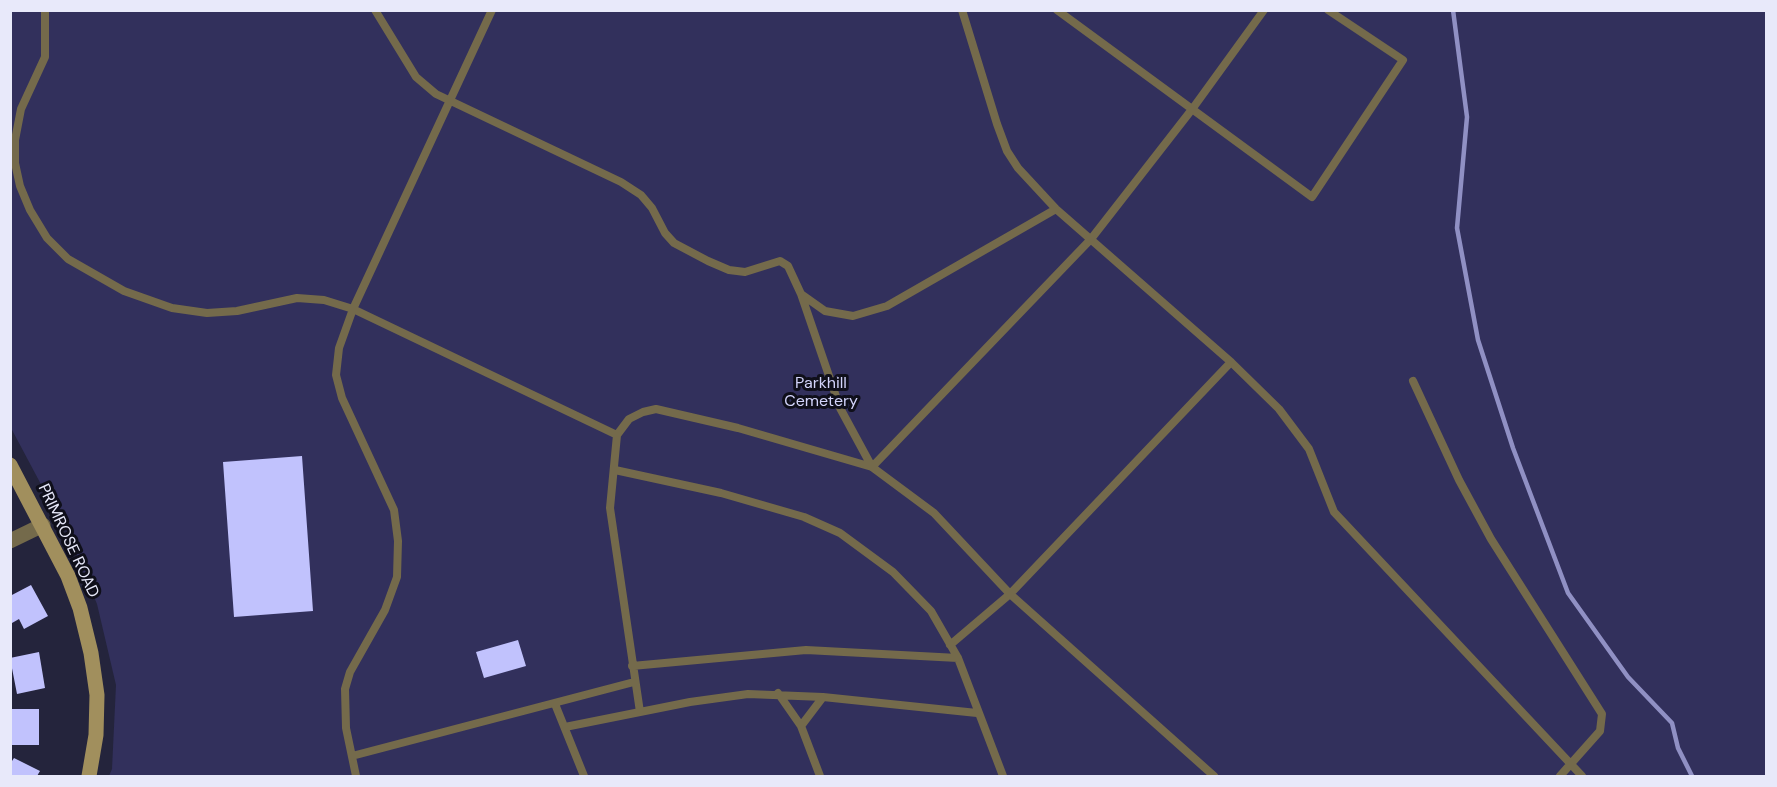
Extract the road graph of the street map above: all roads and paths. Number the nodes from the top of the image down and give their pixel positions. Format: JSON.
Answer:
{"nodes":[{"id":1,"x":45,"y":10,"type":"edge"},
{"id":2,"x":375,"y":10,"type":"edge"},
{"id":3,"x":492,"y":10,"type":"edge"},
{"id":4,"x":962,"y":10,"type":"edge"},
{"id":5,"x":1057,"y":10,"type":"edge"},
{"id":6,"x":1264,"y":10,"type":"edge"},
{"id":7,"x":1328,"y":10,"type":"edge"},
{"id":8,"x":449,"y":102,"type":"junction"},
{"id":9,"x":1193,"y":108,"type":"junction"},
{"id":10,"x":1056,"y":209,"type":"junction"},
{"id":11,"x":1091,"y":239,"type":"junction"},
{"id":12,"x":801,"y":294,"type":"junction"},
{"id":13,"x":353,"y":309,"type":"junction"},
{"id":14,"x":1231,"y":362,"type":"junction"},
{"id":15,"x":1413,"y":381,"type":"dead end"},
{"id":16,"x":617,"y":435,"type":"junction"},
{"id":17,"x":10,"y":465,"type":"edge"},
{"id":18,"x":872,"y":467,"type":"junction"},
{"id":19,"x":615,"y":470,"type":"junction"},
{"id":20,"x":43,"y":525,"type":"junction"},
{"id":21,"x":10,"y":542,"type":"edge"},
{"id":22,"x":1010,"y":594,"type":"junction"},
{"id":23,"x":950,"y":645,"type":"junction"},
{"id":24,"x":958,"y":658,"type":"junction"},
{"id":25,"x":632,"y":666,"type":"junction"},
{"id":26,"x":634,"y":682,"type":"junction"},
{"id":27,"x":778,"y":693,"type":"junction"},
{"id":28,"x":823,"y":697,"type":"junction"},
{"id":29,"x":555,"y":704,"type":"junction"},
{"id":30,"x":640,"y":712,"type":"junction"},
{"id":31,"x":977,"y":713,"type":"junction"},
{"id":32,"x":801,"y":726,"type":"junction"},
{"id":33,"x":565,"y":727,"type":"junction"},
{"id":34,"x":352,"y":756,"type":"junction"},
{"id":35,"x":1570,"y":766,"type":"junction"},
{"id":36,"x":89,"y":777,"type":"edge"},
{"id":37,"x":356,"y":777,"type":"edge"},
{"id":38,"x":584,"y":777,"type":"edge"},
{"id":39,"x":820,"y":777,"type":"edge"},
{"id":40,"x":1003,"y":777,"type":"edge"},
{"id":41,"x":1214,"y":777,"type":"edge"},
{"id":42,"x":1560,"y":777,"type":"edge"},
{"id":43,"x":1582,"y":777,"type":"edge"}],
"edges":[{"from":1,"to":13,"type":"lane"},
{"from":2,"to":8,"type":"lane"},
{"from":3,"to":8,"type":"lane"},
{"from":4,"to":10,"type":"lane"},
{"from":5,"to":9,"type":"lane"},
{"from":6,"to":9,"type":"lane"},
{"from":7,"to":9,"type":"lane"},
{"from":8,"to":12,"type":"lane"},
{"from":8,"to":13,"type":"lane"},
{"from":9,"to":11,"type":"lane"},
{"from":10,"to":11,"type":"lane"},
{"from":10,"to":12,"type":"lane"},
{"from":11,"to":14,"type":"lane"},
{"from":11,"to":18,"type":"lane"},
{"from":12,"to":18,"type":"lane"},
{"from":13,"to":16,"type":"lane"},
{"from":13,"to":34,"type":"lane"},
{"from":14,"to":22,"type":"lane"},
{"from":14,"to":35,"type":"lane"},
{"from":15,"to":35,"type":"lane"},
{"from":16,"to":18,"type":"lane"},
{"from":16,"to":19,"type":"lane"},
{"from":17,"to":20,"type":"street","name":"PRIMROSE ROAD"},
{"from":18,"to":22,"type":"lane"},
{"from":19,"to":23,"type":"lane"},
{"from":19,"to":25,"type":"lane"},
{"from":20,"to":21,"type":"street"},
{"from":20,"to":36,"type":"street","name":"PRIMROSE ROAD"},
{"from":22,"to":23,"type":"lane"},
{"from":22,"to":41,"type":"lane"},
{"from":23,"to":24,"type":"lane"},
{"from":24,"to":25,"type":"lane"},
{"from":24,"to":31,"type":"lane"},
{"from":25,"to":26,"type":"lane"},
{"from":26,"to":29,"type":"lane"},
{"from":26,"to":30,"type":"lane"},
{"from":27,"to":28,"type":"lane"},
{"from":27,"to":30,"type":"lane"},
{"from":27,"to":32,"type":"lane"},
{"from":28,"to":31,"type":"lane"},
{"from":28,"to":32,"type":"lane"},
{"from":29,"to":33,"type":"lane"},
{"from":29,"to":34,"type":"lane"},
{"from":30,"to":33,"type":"lane"},
{"from":31,"to":40,"type":"lane"},
{"from":32,"to":39,"type":"lane"},
{"from":33,"to":38,"type":"lane"},
{"from":34,"to":37,"type":"lane"},
{"from":35,"to":42,"type":"lane"},
{"from":35,"to":43,"type":"lane"}]}
